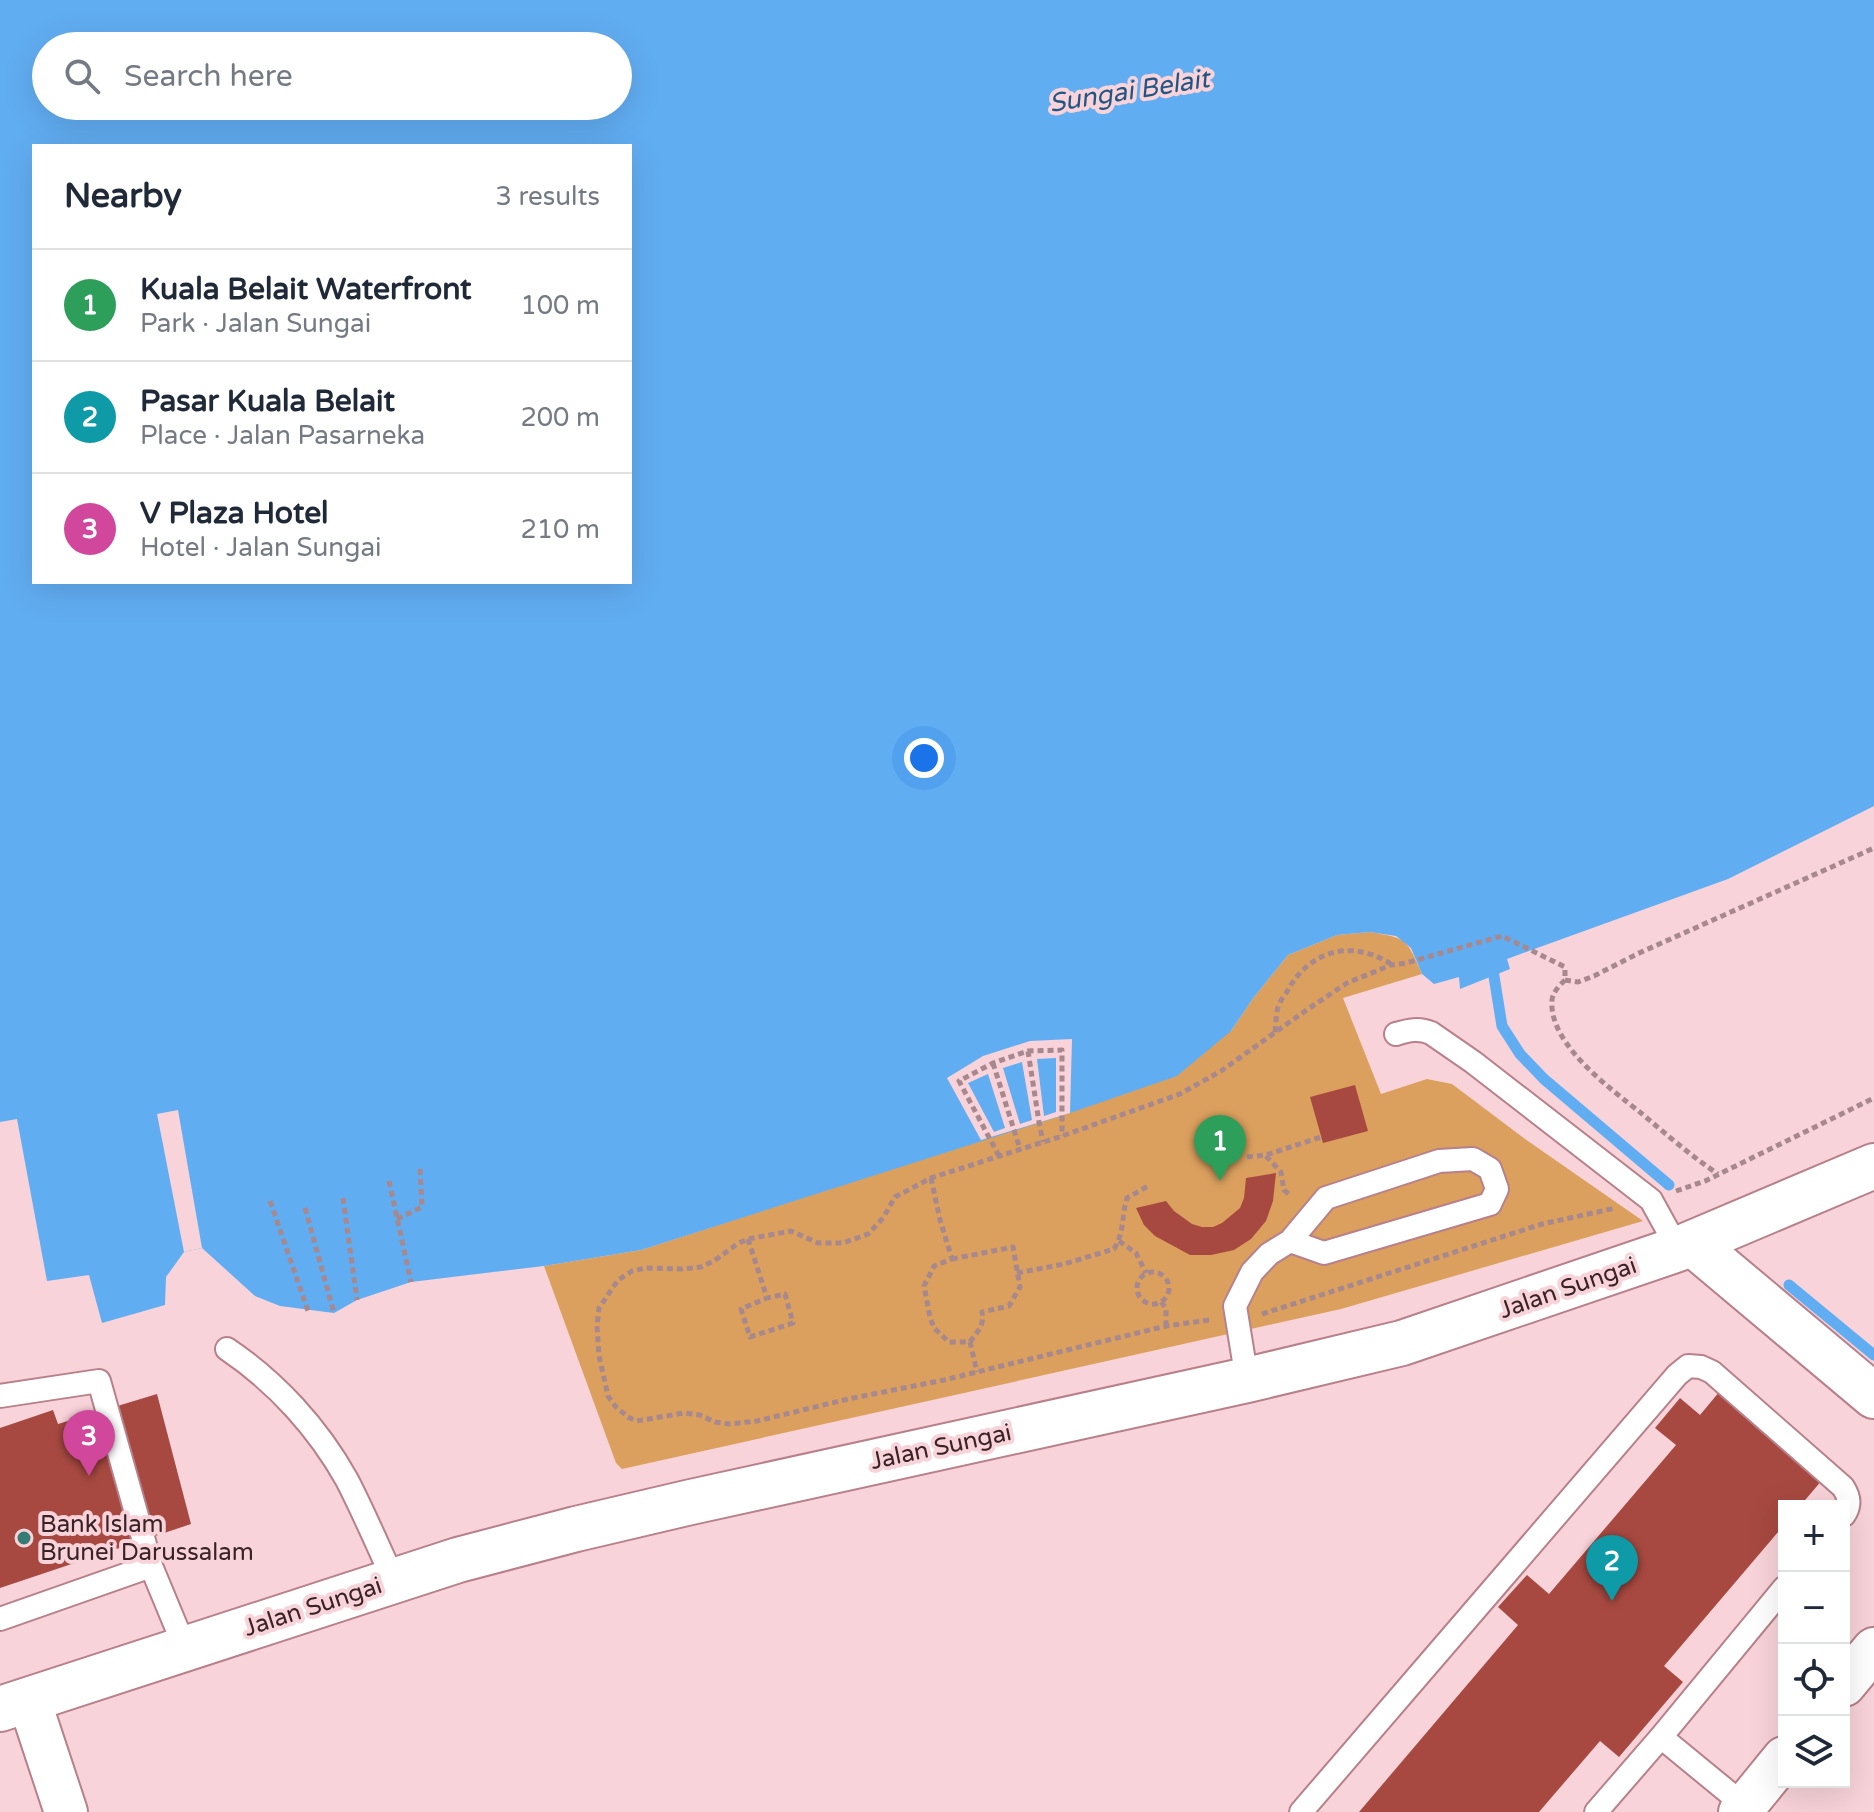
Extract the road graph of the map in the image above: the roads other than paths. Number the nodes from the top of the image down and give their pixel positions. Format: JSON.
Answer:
{"nodes":[{"id":1,"x":1396,"y":1034,"type":"dead end"},
{"id":2,"x":1874,"y":1166,"type":"edge"},
{"id":3,"x":1290,"y":1241,"type":"junction"},
{"id":4,"x":1686,"y":1247,"type":"junction"},
{"id":5,"x":227,"y":1349,"type":"dead end"},
{"id":6,"x":1247,"y":1380,"type":"junction"},
{"id":7,"x":0,"y":1396,"type":"edge"},
{"id":8,"x":1874,"y":1396,"type":"edge"},
{"id":9,"x":1849,"y":1500,"type":"edge"},
{"id":10,"x":151,"y":1566,"type":"junction"},
{"id":11,"x":394,"y":1581,"type":"junction"},
{"id":12,"x":1778,"y":1595,"type":"edge"},
{"id":13,"x":0,"y":1619,"type":"edge"},
{"id":14,"x":185,"y":1648,"type":"junction"},
{"id":15,"x":1874,"y":1649,"type":"edge"},
{"id":16,"x":1850,"y":1678,"type":"edge"},
{"id":17,"x":14,"y":1704,"type":"edge"},
{"id":18,"x":1661,"y":1737,"type":"junction"},
{"id":19,"x":1778,"y":1765,"type":"edge"},
{"id":20,"x":1742,"y":1809,"type":"edge"},
{"id":21,"x":66,"y":1812,"type":"edge"},
{"id":22,"x":1301,"y":1812,"type":"edge"},
{"id":23,"x":1596,"y":1812,"type":"edge"}],
"edges":[{"from":1,"to":4,"type":"lane"},
{"from":2,"to":4,"type":"main road","name":"Jalan Sungai"},
{"from":3,"to":3,"type":"lane"},
{"from":3,"to":6,"type":"lane"},
{"from":4,"to":6,"type":"main road","name":"Jalan Sungai"},
{"from":4,"to":8,"type":"main road"},
{"from":5,"to":11,"type":"lane"},
{"from":6,"to":11,"type":"main road","name":"Jalan Sungai"},
{"from":7,"to":10,"type":"lane"},
{"from":9,"to":22,"type":"lane"},
{"from":10,"to":13,"type":"lane"},
{"from":10,"to":14,"type":"lane"},
{"from":11,"to":14,"type":"main road","name":"Jalan Sungai"},
{"from":12,"to":18,"type":"lane"},
{"from":14,"to":17,"type":"main road","name":"Jalan Sungai"},
{"from":15,"to":16,"type":"street"},
{"from":17,"to":21,"type":"street"},
{"from":18,"to":20,"type":"lane"},
{"from":18,"to":23,"type":"lane"},
{"from":19,"to":20,"type":"street"}]}
